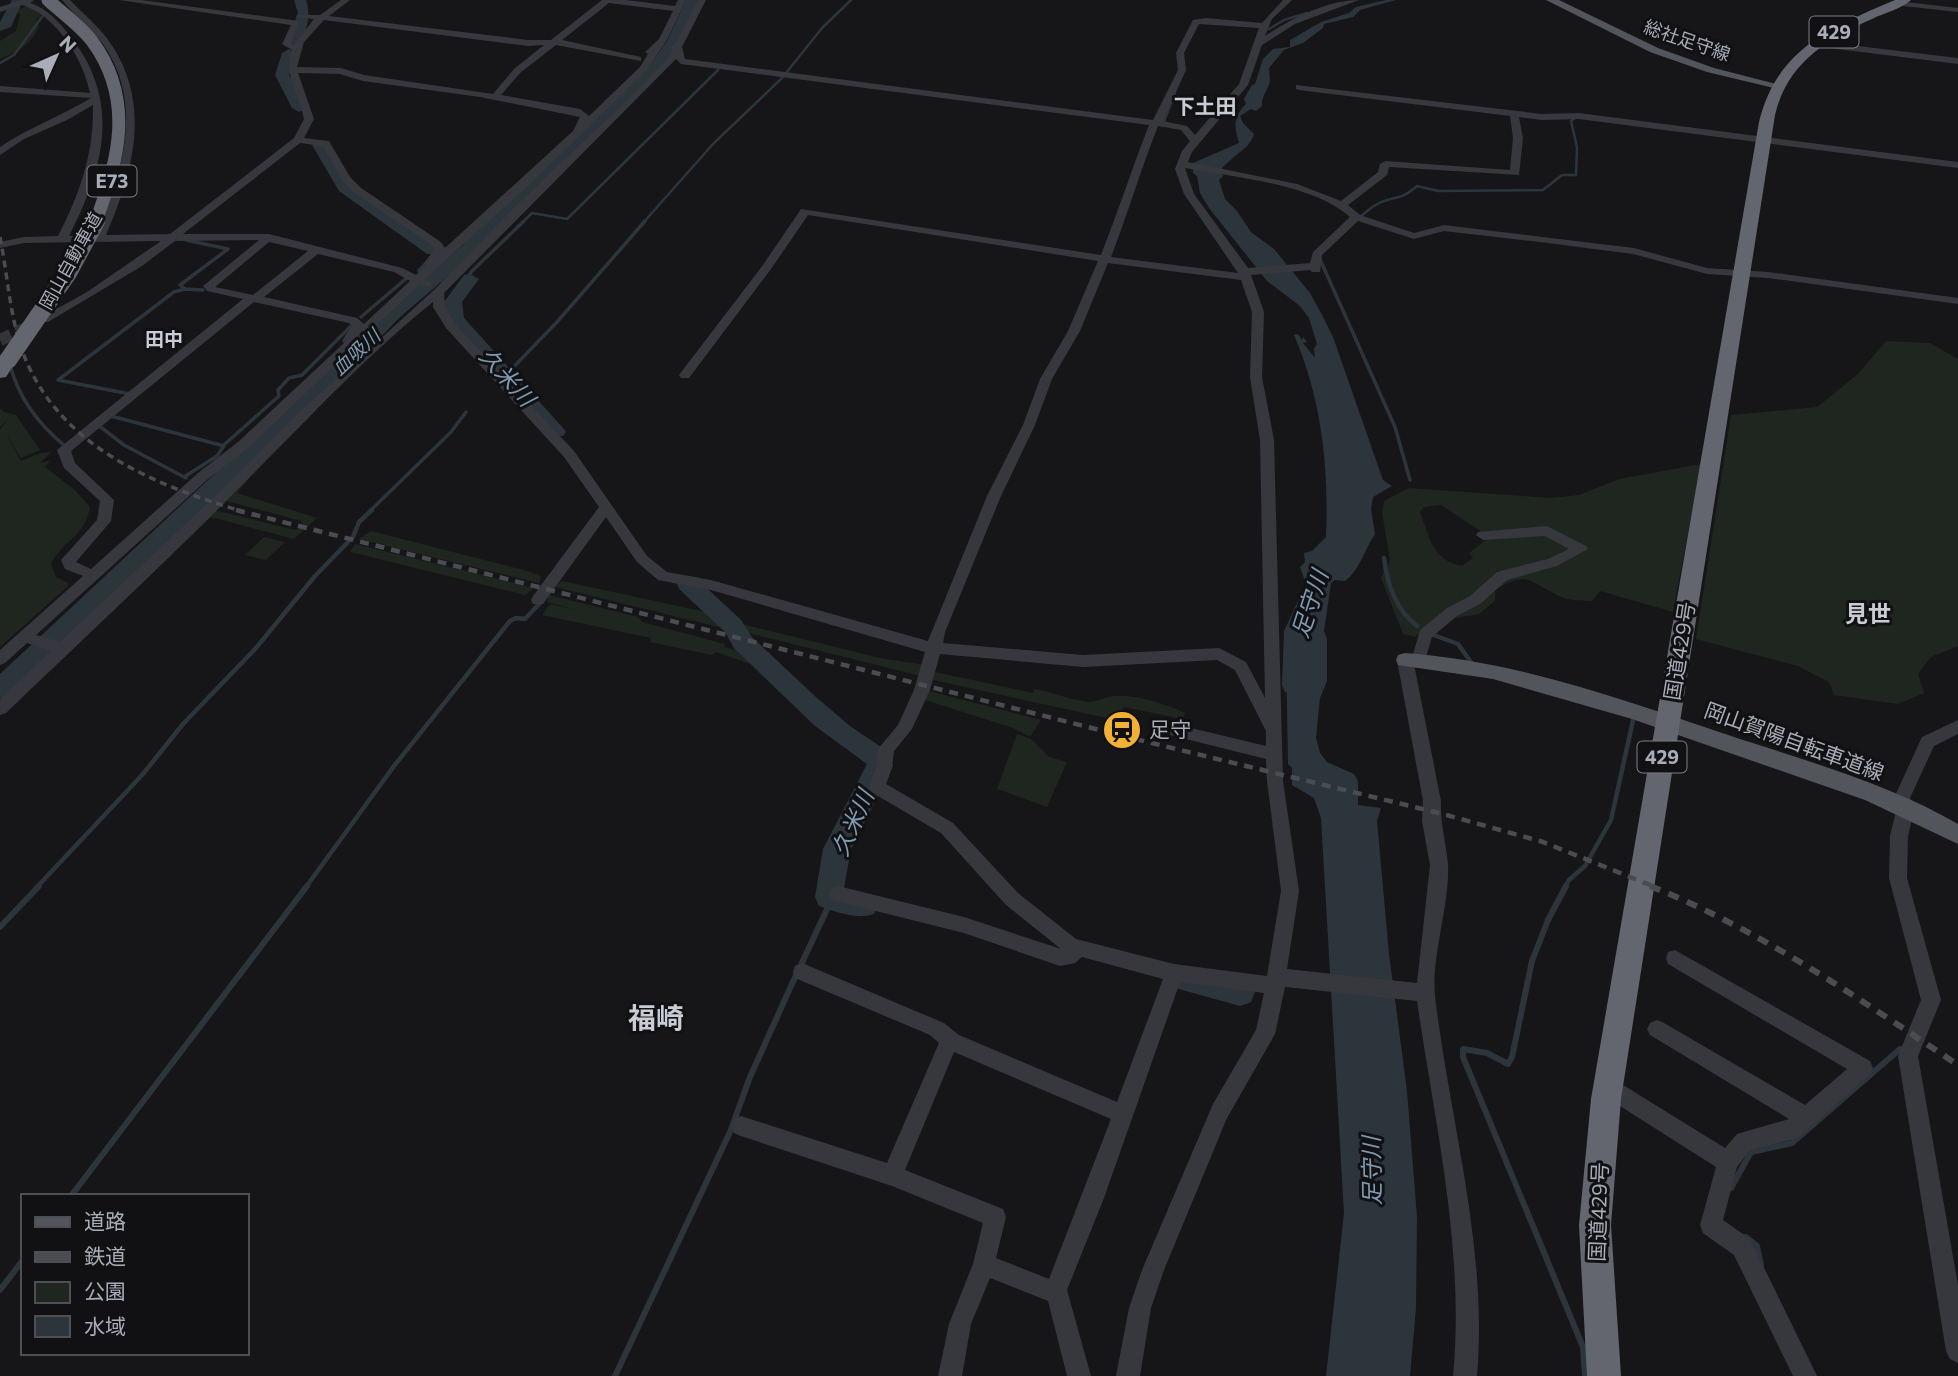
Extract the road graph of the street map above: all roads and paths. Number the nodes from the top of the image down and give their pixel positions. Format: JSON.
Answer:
{"nodes":[{"id":1,"x":48,"y":0,"type":"edge"},
{"id":2,"x":66,"y":0,"type":"edge"},
{"id":3,"x":123,"y":0,"type":"edge"},
{"id":4,"x":345,"y":0,"type":"edge"},
{"id":5,"x":607,"y":0,"type":"edge"},
{"id":6,"x":682,"y":0,"type":"edge"},
{"id":7,"x":702,"y":0,"type":"edge"},
{"id":8,"x":1288,"y":0,"type":"edge"},
{"id":9,"x":1355,"y":0,"type":"edge"},
{"id":10,"x":1551,"y":0,"type":"edge"},
{"id":11,"x":28,"y":2,"type":"edge"},
{"id":12,"x":1901,"y":2,"type":"edge"},
{"id":13,"x":300,"y":6,"type":"dead end"},
{"id":14,"x":677,"y":9,"type":"junction"},
{"id":15,"x":3,"y":10,"type":"edge"},
{"id":16,"x":1958,"y":10,"type":"edge"},
{"id":17,"x":320,"y":17,"type":"junction"},
{"id":18,"x":301,"y":18,"type":"junction"},
{"id":19,"x":1264,"y":26,"type":"junction"},
{"id":20,"x":556,"y":42,"type":"junction"},
{"id":21,"x":1258,"y":43,"type":"junction"},
{"id":22,"x":1816,"y":44,"type":"junction"},
{"id":23,"x":659,"y":47,"type":"junction"},
{"id":24,"x":676,"y":47,"type":"junction"},
{"id":25,"x":296,"y":49,"type":"junction"},
{"id":26,"x":638,"y":60,"type":"junction"},
{"id":27,"x":1958,"y":61,"type":"edge"},
{"id":28,"x":293,"y":70,"type":"junction"},
{"id":29,"x":630,"y":82,"type":"junction"},
{"id":30,"x":1777,"y":86,"type":"junction"},
{"id":31,"x":1299,"y":87,"type":"dead end"},
{"id":32,"x":0,"y":89,"type":"edge"},
{"id":33,"x":96,"y":97,"type":"junction"},
{"id":34,"x":495,"y":97,"type":"junction"},
{"id":35,"x":1514,"y":113,"type":"junction"},
{"id":36,"x":1159,"y":123,"type":"junction"},
{"id":37,"x":577,"y":134,"type":"junction"},
{"id":38,"x":298,"y":139,"type":"junction"},
{"id":39,"x":1763,"y":140,"type":"junction"},
{"id":40,"x":1195,"y":141,"type":"junction"},
{"id":41,"x":0,"y":152,"type":"edge"},
{"id":42,"x":1183,"y":164,"type":"junction"},
{"id":43,"x":1958,"y":167,"type":"edge"},
{"id":44,"x":1342,"y":205,"type":"junction"},
{"id":45,"x":1358,"y":218,"type":"junction"},
{"id":46,"x":173,"y":237,"type":"junction"},
{"id":47,"x":270,"y":237,"type":"junction"},
{"id":48,"x":99,"y":238,"type":"junction"},
{"id":49,"x":62,"y":239,"type":"junction"},
{"id":50,"x":0,"y":245,"type":"edge"},
{"id":51,"x":316,"y":250,"type":"junction"},
{"id":52,"x":1108,"y":258,"type":"junction"},
{"id":53,"x":1741,"y":273,"type":"junction"},
{"id":54,"x":1247,"y":274,"type":"junction"},
{"id":55,"x":421,"y":281,"type":"junction"},
{"id":56,"x":436,"y":290,"type":"junction"},
{"id":57,"x":401,"y":297,"type":"junction"},
{"id":58,"x":253,"y":299,"type":"junction"},
{"id":59,"x":1958,"y":301,"type":"edge"},
{"id":60,"x":44,"y":320,"type":"tunnel mouth"},
{"id":61,"x":357,"y":323,"type":"junction"},
{"id":62,"x":348,"y":346,"type":"junction"},
{"id":63,"x":2,"y":363,"type":"edge"},
{"id":64,"x":685,"y":375,"type":"dead end"},
{"id":65,"x":606,"y":507,"type":"junction"},
{"id":66,"x":1483,"y":535,"type":"dead end"},
{"id":67,"x":93,"y":575,"type":"junction"},
{"id":68,"x":538,"y":600,"type":"dead end"},
{"id":69,"x":28,"y":638,"type":"junction"},
{"id":70,"x":934,"y":647,"type":"junction"},
{"id":71,"x":61,"y":648,"type":"junction"},
{"id":72,"x":0,"y":659,"type":"edge"},
{"id":73,"x":1412,"y":660,"type":"junction"},
{"id":74,"x":0,"y":709,"type":"edge"},
{"id":75,"x":1668,"y":722,"type":"junction"},
{"id":76,"x":1958,"y":726,"type":"edge"},
{"id":77,"x":1166,"y":728,"type":"dead end"},
{"id":78,"x":1273,"y":730,"type":"junction"},
{"id":79,"x":1275,"y":755,"type":"junction"},
{"id":80,"x":1906,"y":807,"type":"junction"},
{"id":81,"x":1958,"y":835,"type":"edge"},
{"id":82,"x":838,"y":894,"type":"dead end"},
{"id":83,"x":1078,"y":949,"type":"junction"},
{"id":84,"x":1675,"y":958,"type":"dead end"},
{"id":85,"x":802,"y":972,"type":"dead end"},
{"id":86,"x":1174,"y":973,"type":"junction"},
{"id":87,"x":1282,"y":981,"type":"junction"},
{"id":88,"x":1421,"y":993,"type":"junction"},
{"id":89,"x":1657,"y":1029,"type":"dead end"},
{"id":90,"x":950,"y":1040,"type":"junction"},
{"id":91,"x":1608,"y":1087,"type":"junction"},
{"id":92,"x":1122,"y":1114,"type":"junction"},
{"id":93,"x":1805,"y":1117,"type":"junction"},
{"id":94,"x":741,"y":1126,"type":"dead end"},
{"id":95,"x":1728,"y":1162,"type":"junction"},
{"id":96,"x":892,"y":1175,"type":"junction"},
{"id":97,"x":1949,"y":1246,"type":"edge"},
{"id":98,"x":984,"y":1264,"type":"junction"},
{"id":99,"x":1056,"y":1290,"type":"junction"},
{"id":100,"x":1958,"y":1351,"type":"edge"},
{"id":101,"x":950,"y":1376,"type":"edge"},
{"id":102,"x":1079,"y":1376,"type":"edge"},
{"id":103,"x":1128,"y":1376,"type":"edge"},
{"id":104,"x":1465,"y":1376,"type":"edge"},
{"id":105,"x":1604,"y":1376,"type":"edge"},
{"id":106,"x":1805,"y":1376,"type":"edge"}],
"edges":[{"from":1,"to":63,"type":"highway","name":"岡山自動車道","number":"E73","bridge":true},
{"from":2,"to":48,"type":"street"},
{"from":3,"to":18,"type":"street"},
{"from":4,"to":17,"type":"street"},
{"from":5,"to":14,"type":"street"},
{"from":5,"to":20,"type":"street"},
{"from":6,"to":14,"type":"street"},
{"from":7,"to":24,"type":"street"},
{"from":8,"to":19,"type":"street"},
{"from":9,"to":21,"type":"street"},
{"from":10,"to":30,"type":"main road","name":"総社足守線"},
{"from":11,"to":15,"type":"street"},
{"from":11,"to":33,"type":"street"},
{"from":11,"to":63,"type":"highway","name":"岡山自動車道","number":"E73"},
{"from":12,"to":16,"type":"street"},
{"from":12,"to":22,"type":"highway","name":"国道429号","number":"429"},
{"from":13,"to":18,"type":"street"},
{"from":14,"to":23,"type":"street"},
{"from":17,"to":18,"type":"street"},
{"from":17,"to":20,"type":"street"},
{"from":17,"to":25,"type":"street"},
{"from":18,"to":25,"type":"street"},
{"from":19,"to":21,"type":"street"},
{"from":19,"to":36,"type":"street"},
{"from":20,"to":26,"type":"street"},
{"from":20,"to":34,"type":"street"},
{"from":21,"to":40,"type":"street"},
{"from":22,"to":27,"type":"street"},
{"from":22,"to":30,"type":"highway","name":"国道429号","number":"429"},
{"from":23,"to":24,"type":"street"},
{"from":23,"to":26,"type":"street"},
{"from":23,"to":29,"type":"street"},
{"from":24,"to":36,"type":"street"},
{"from":24,"to":56,"type":"street"},
{"from":25,"to":28,"type":"street"},
{"from":26,"to":29,"type":"street"},
{"from":28,"to":34,"type":"street"},
{"from":28,"to":38,"type":"street"},
{"from":29,"to":37,"type":"street"},
{"from":30,"to":39,"type":"highway","name":"国道429号","number":"429"},
{"from":31,"to":35,"type":"street"},
{"from":32,"to":33,"type":"street"},
{"from":33,"to":41,"type":"street"},
{"from":33,"to":49,"type":"street"},
{"from":34,"to":37,"type":"street"},
{"from":35,"to":39,"type":"street"},
{"from":35,"to":44,"type":"street"},
{"from":36,"to":40,"type":"street"},
{"from":36,"to":52,"type":"street"},
{"from":37,"to":55,"type":"street"},
{"from":38,"to":46,"type":"street"},
{"from":38,"to":55,"type":"street"},
{"from":39,"to":43,"type":"street"},
{"from":39,"to":53,"type":"highway","name":"国道429号","number":"429"},
{"from":40,"to":42,"type":"street"},
{"from":42,"to":44,"type":"street"},
{"from":42,"to":54,"type":"street"},
{"from":44,"to":45,"type":"street"},
{"from":45,"to":53,"type":"street"},
{"from":45,"to":54,"type":"street"},
{"from":46,"to":47,"type":"street"},
{"from":46,"to":48,"type":"street"},
{"from":46,"to":60,"type":"street"},
{"from":47,"to":51,"type":"street"},
{"from":47,"to":58,"type":"street"},
{"from":48,"to":49,"type":"street"},
{"from":49,"to":50,"type":"street"},
{"from":51,"to":55,"type":"street"},
{"from":51,"to":58,"type":"street"},
{"from":52,"to":54,"type":"street"},
{"from":52,"to":64,"type":"street"},
{"from":52,"to":70,"type":"street"},
{"from":53,"to":59,"type":"street"},
{"from":53,"to":75,"type":"highway","name":"国道429号","number":"429"},
{"from":54,"to":78,"type":"street"},
{"from":55,"to":56,"type":"street"},
{"from":55,"to":57,"type":"street"},
{"from":56,"to":65,"type":"street"},
{"from":56,"to":71,"type":"street"},
{"from":57,"to":61,"type":"street"},
{"from":57,"to":62,"type":"street"},
{"from":58,"to":61,"type":"street"},
{"from":58,"to":67,"type":"street"},
{"from":61,"to":62,"type":"street"},
{"from":62,"to":67,"type":"street"},
{"from":65,"to":68,"type":"street"},
{"from":65,"to":70,"type":"street"},
{"from":66,"to":73,"type":"street"},
{"from":67,"to":69,"type":"street"},
{"from":69,"to":71,"type":"street"},
{"from":69,"to":72,"type":"street"},
{"from":70,"to":78,"type":"street"},
{"from":70,"to":83,"type":"street"},
{"from":71,"to":74,"type":"street"},
{"from":73,"to":75,"type":"main road","name":"岡山賀陽自転車道線"},
{"from":73,"to":88,"type":"street"},
{"from":75,"to":80,"type":"main road","name":"岡山賀陽自転車道線"},
{"from":75,"to":91,"type":"highway","name":"国道429号","number":"429"},
{"from":76,"to":80,"type":"street"},
{"from":77,"to":79,"type":"street"},
{"from":78,"to":79,"type":"street"},
{"from":79,"to":87,"type":"street"},
{"from":80,"to":81,"type":"main road","name":"岡山賀陽自転車道線"},
{"from":80,"to":97,"type":"street"},
{"from":82,"to":83,"type":"street"},
{"from":83,"to":86,"type":"street"},
{"from":84,"to":93,"type":"street"},
{"from":85,"to":90,"type":"street"},
{"from":86,"to":87,"type":"street"},
{"from":86,"to":92,"type":"street"},
{"from":87,"to":88,"type":"street"},
{"from":87,"to":103,"type":"street"},
{"from":88,"to":104,"type":"street"},
{"from":89,"to":93,"type":"street"},
{"from":90,"to":92,"type":"street"},
{"from":90,"to":96,"type":"street"},
{"from":91,"to":95,"type":"street"},
{"from":91,"to":105,"type":"highway","name":"国道429号","number":"429"},
{"from":92,"to":99,"type":"street"},
{"from":93,"to":95,"type":"street"},
{"from":94,"to":96,"type":"street"},
{"from":95,"to":106,"type":"street"},
{"from":96,"to":98,"type":"street"},
{"from":97,"to":100,"type":"street"},
{"from":98,"to":99,"type":"street"},
{"from":98,"to":101,"type":"street"},
{"from":99,"to":102,"type":"street"}]}
